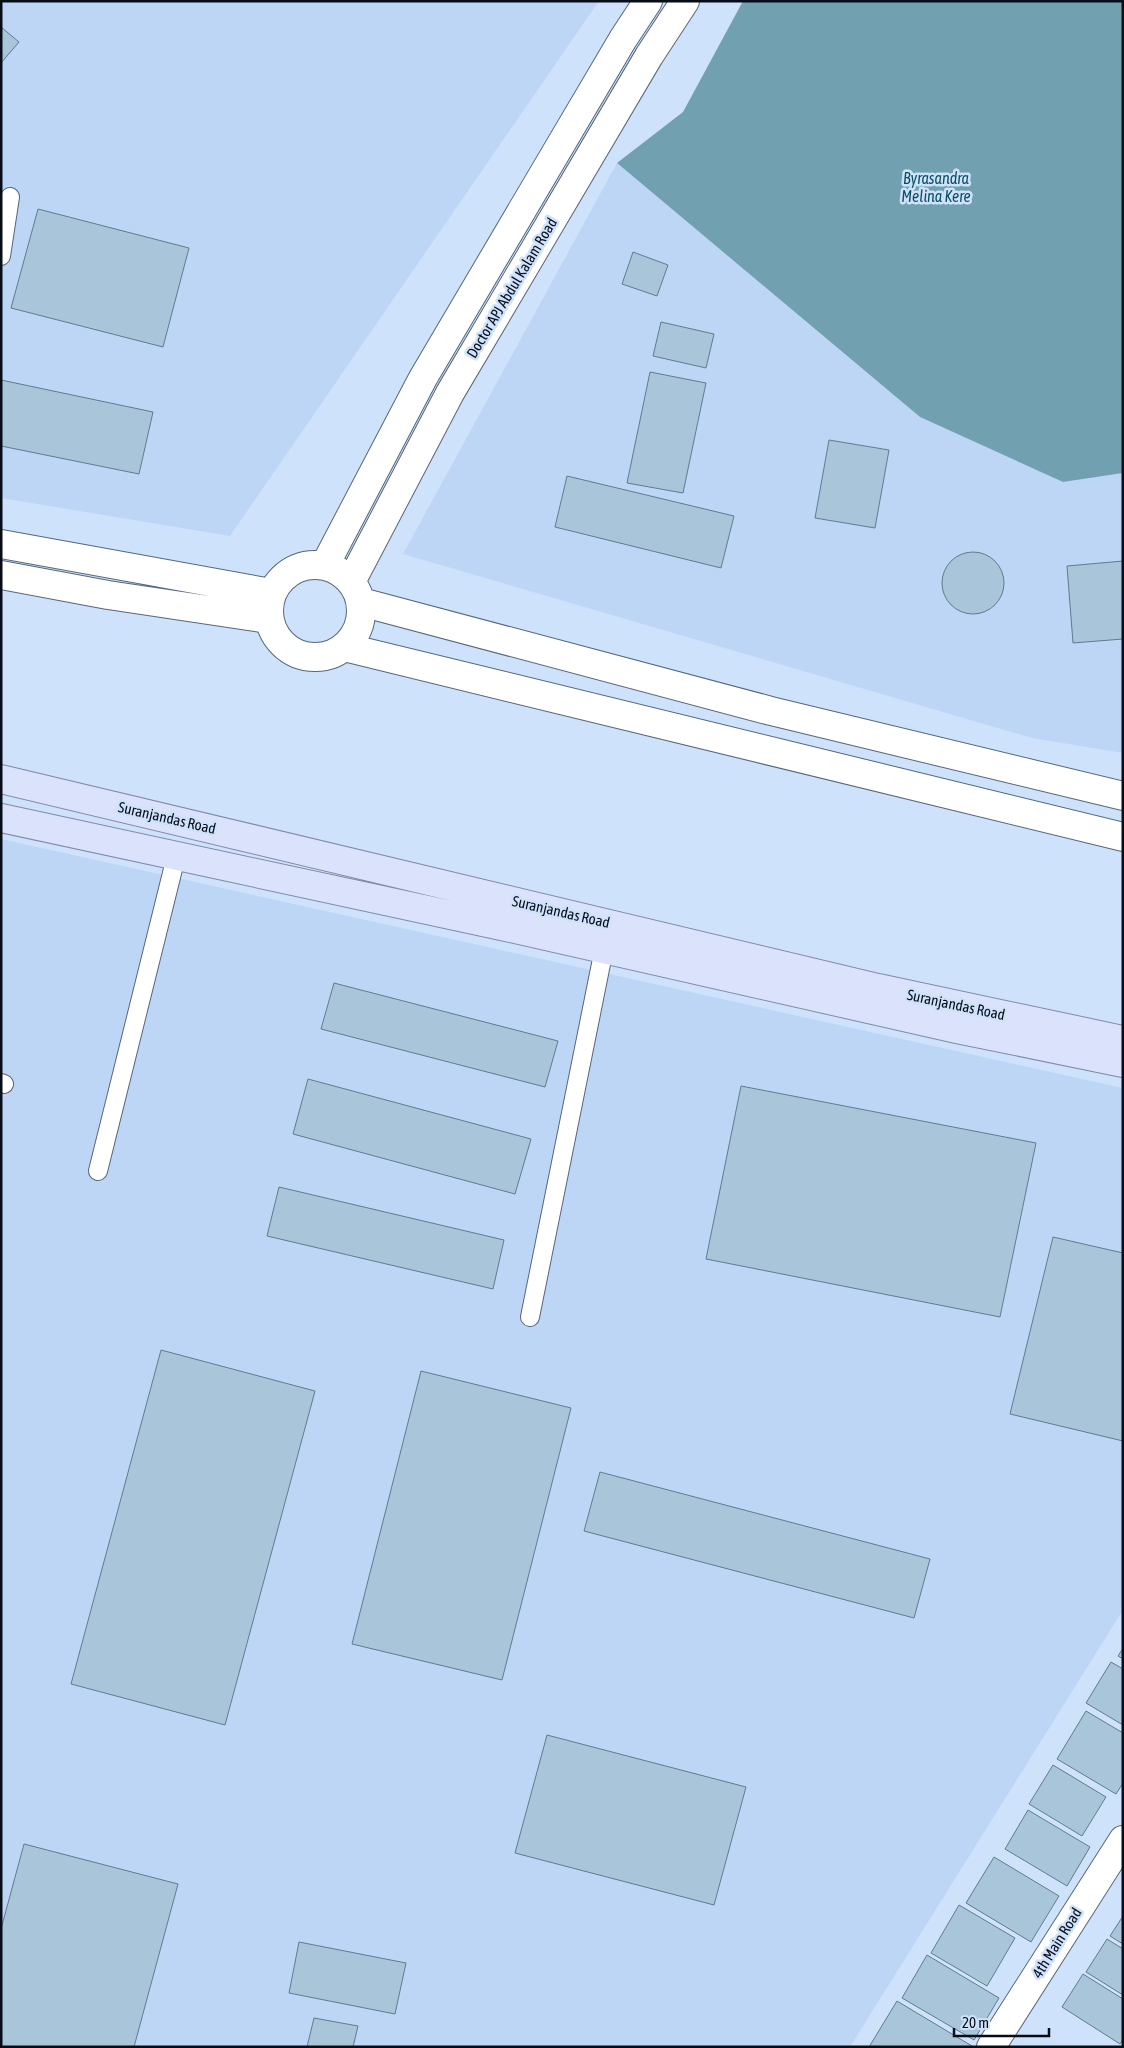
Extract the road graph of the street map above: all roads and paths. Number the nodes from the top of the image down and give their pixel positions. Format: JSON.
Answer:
{"nodes":[{"id":1,"x":648,"y":1,"type":"edge"},
{"id":2,"x":685,"y":1,"type":"edge"},
{"id":3,"x":10,"y":197,"type":"dead end"},
{"id":4,"x":1,"y":256,"type":"edge"},
{"id":5,"x":1,"y":544,"type":"edge"},
{"id":6,"x":325,"y":565,"type":"junction"},
{"id":7,"x":1,"y":575,"type":"edge"},
{"id":8,"x":356,"y":592,"type":"junction"},
{"id":9,"x":270,"y":606,"type":"junction"},
{"id":10,"x":344,"y":647,"type":"junction"},
{"id":11,"x":1,"y":779,"type":"edge"},
{"id":12,"x":1123,"y":796,"type":"edge"},
{"id":13,"x":1,"y":818,"type":"edge"},
{"id":14,"x":1123,"y":837,"type":"edge"},
{"id":15,"x":176,"y":857,"type":"junction"},
{"id":16,"x":604,"y":949,"type":"junction"},
{"id":17,"x":1123,"y":1040,"type":"edge"},
{"id":18,"x":1123,"y":1063,"type":"edge"},
{"id":19,"x":98,"y":1171,"type":"dead end"},
{"id":20,"x":530,"y":1318,"type":"dead end"},
{"id":21,"x":1123,"y":1840,"type":"edge"},
{"id":22,"x":991,"y":2047,"type":"edge"}],
"edges":[{"from":1,"to":6,"type":"street","name":"Doctor APJ Abdul Kalam Road"},
{"from":2,"to":8,"type":"street","name":"Doctor APJ Abdul Kalam Road"},
{"from":3,"to":4,"type":"lane"},
{"from":5,"to":9,"type":"street"},
{"from":6,"to":8,"type":"street"},
{"from":6,"to":9,"type":"street"},
{"from":7,"to":9,"type":"street"},
{"from":8,"to":10,"type":"street"},
{"from":8,"to":12,"type":"street"},
{"from":9,"to":10,"type":"street"},
{"from":10,"to":14,"type":"street"},
{"from":11,"to":17,"type":"main road","name":"Suranjandas Road"},
{"from":13,"to":15,"type":"main road","name":"Suranjandas Road"},
{"from":15,"to":16,"type":"main road","name":"Suranjandas Road"},
{"from":15,"to":19,"type":"lane"},
{"from":16,"to":18,"type":"main road","name":"Suranjandas Road"},
{"from":16,"to":20,"type":"lane"},
{"from":21,"to":22,"type":"street","name":"4th Main Road"}]}
